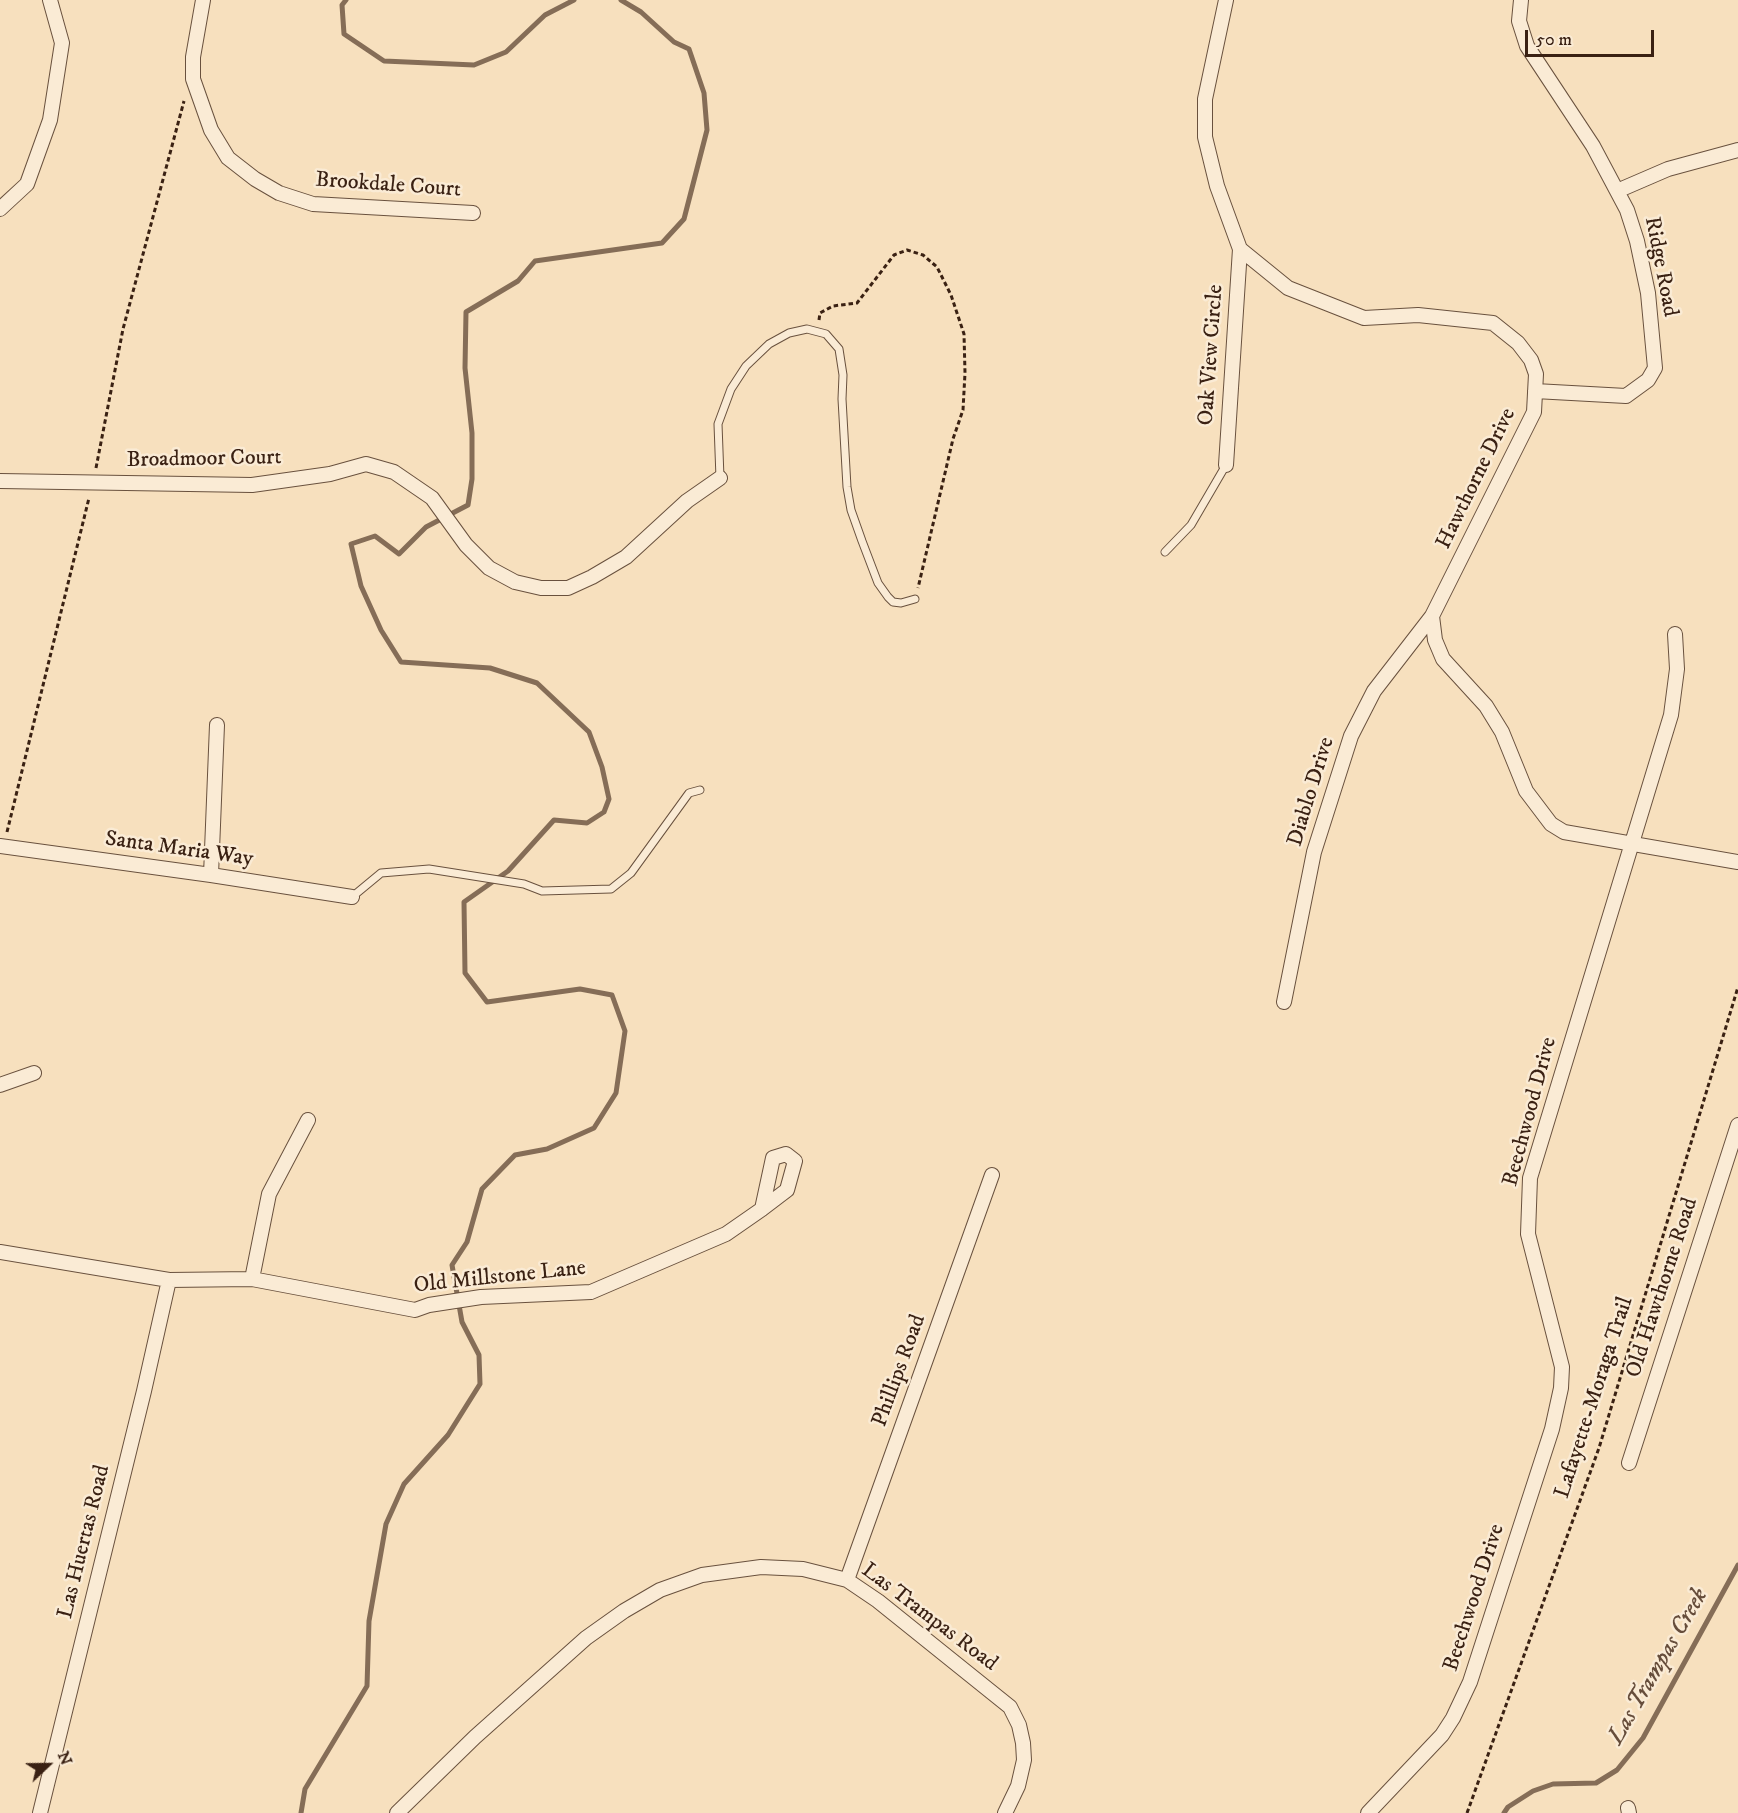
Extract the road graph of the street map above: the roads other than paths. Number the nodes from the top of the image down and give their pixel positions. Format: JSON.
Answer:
{"nodes":[{"id":1,"x":50,"y":0,"type":"edge"},
{"id":2,"x":203,"y":0,"type":"edge"},
{"id":3,"x":1226,"y":0,"type":"edge"},
{"id":4,"x":1521,"y":0,"type":"edge"},
{"id":5,"x":1738,"y":150,"type":"edge"},
{"id":6,"x":1617,"y":191,"type":"junction"},
{"id":7,"x":0,"y":209,"type":"edge"},
{"id":8,"x":473,"y":213,"type":"dead end"},
{"id":9,"x":1240,"y":249,"type":"junction"},
{"id":10,"x":1535,"y":391,"type":"junction"},
{"id":11,"x":1226,"y":465,"type":"joint"},
{"id":12,"x":720,"y":478,"type":"joint"},
{"id":13,"x":0,"y":481,"type":"edge"},
{"id":14,"x":1166,"y":552,"type":"dead end"},
{"id":15,"x":915,"y":599,"type":"road end"},
{"id":16,"x":1432,"y":616,"type":"junction"},
{"id":17,"x":1675,"y":634,"type":"dead end"},
{"id":18,"x":217,"y":725,"type":"dead end"},
{"id":19,"x":700,"y":790,"type":"dead end"},
{"id":20,"x":1631,"y":844,"type":"junction"},
{"id":21,"x":0,"y":846,"type":"edge"},
{"id":22,"x":1738,"y":862,"type":"edge"},
{"id":23,"x":211,"y":875,"type":"junction"},
{"id":24,"x":352,"y":897,"type":"joint"},
{"id":25,"x":1284,"y":1002,"type":"dead end"},
{"id":26,"x":34,"y":1073,"type":"dead end"},
{"id":27,"x":0,"y":1085,"type":"edge"},
{"id":28,"x":308,"y":1120,"type":"dead end"},
{"id":29,"x":1738,"y":1125,"type":"edge"},
{"id":30,"x":992,"y":1175,"type":"dead end"},
{"id":31,"x":762,"y":1209,"type":"dead end"},
{"id":32,"x":0,"y":1252,"type":"edge"},
{"id":33,"x":252,"y":1279,"type":"junction"},
{"id":34,"x":169,"y":1280,"type":"junction"},
{"id":35,"x":1629,"y":1463,"type":"dead end"},
{"id":36,"x":847,"y":1580,"type":"junction"},
{"id":37,"x":40,"y":1813,"type":"edge"},
{"id":38,"x":397,"y":1813,"type":"edge"},
{"id":39,"x":1005,"y":1813,"type":"edge"},
{"id":40,"x":1368,"y":1813,"type":"edge"}],
"edges":[{"from":1,"to":7,"type":"street"},
{"from":2,"to":8,"type":"street","name":"Brookdale Court"},
{"from":3,"to":9,"type":"street"},
{"from":4,"to":6,"type":"street","name":"Ridge Road"},
{"from":5,"to":6,"type":"street"},
{"from":6,"to":10,"type":"street","name":"Ridge Road"},
{"from":9,"to":10,"type":"street","name":"Hawthorne Drive"},
{"from":9,"to":11,"type":"street","name":"Oak View Circle"},
{"from":10,"to":16,"type":"street","name":"Hawthorne Drive"},
{"from":11,"to":14,"type":"lane"},
{"from":12,"to":13,"type":"street","name":"Broadmoor Court"},
{"from":12,"to":15,"type":"lane"},
{"from":16,"to":20,"type":"street"},
{"from":16,"to":25,"type":"street","name":"Diablo Drive"},
{"from":17,"to":20,"type":"street","name":"Beechwood Drive"},
{"from":18,"to":23,"type":"street"},
{"from":19,"to":24,"type":"lane"},
{"from":20,"to":22,"type":"street"},
{"from":20,"to":40,"type":"street","name":"Beechwood Drive"},
{"from":21,"to":23,"type":"street","name":"Santa Maria Way"},
{"from":23,"to":24,"type":"street","name":"Santa Maria Way"},
{"from":26,"to":27,"type":"street"},
{"from":28,"to":33,"type":"street"},
{"from":29,"to":35,"type":"street","name":"Old Hawthorne Road"},
{"from":30,"to":36,"type":"street","name":"Phillips Road"},
{"from":31,"to":33,"type":"street","name":"Old Millstone Lane"},
{"from":32,"to":34,"type":"street"},
{"from":33,"to":34,"type":"street"},
{"from":34,"to":37,"type":"street","name":"Las Huertas Road"},
{"from":36,"to":38,"type":"street","name":"Las Trampas Road"},
{"from":36,"to":39,"type":"street","name":"Las Trampas Road"}]}
